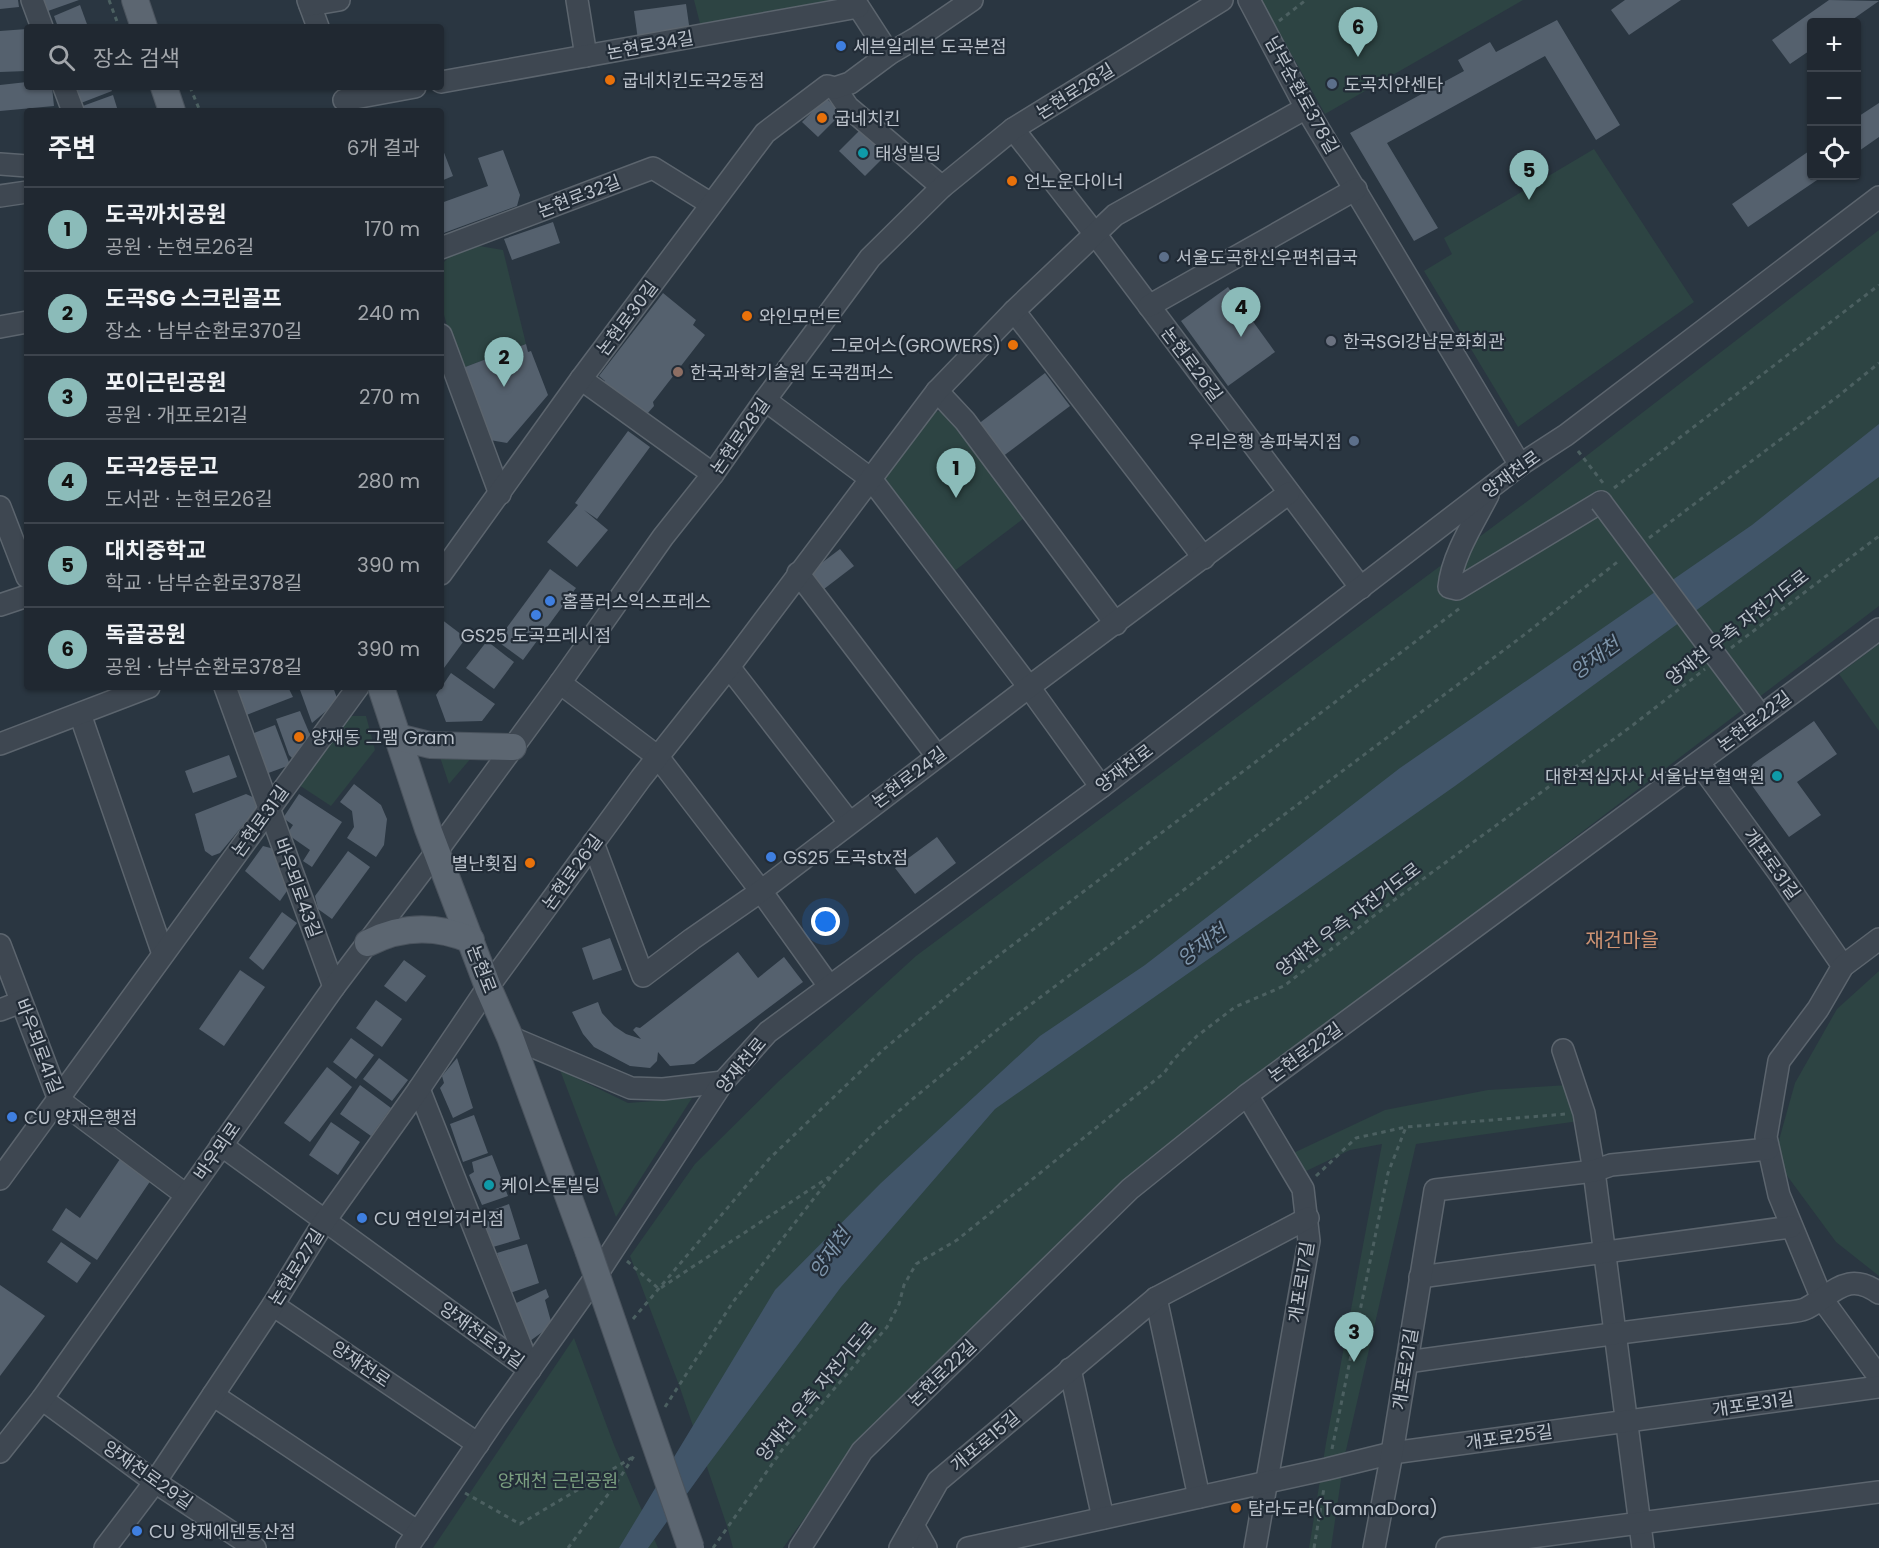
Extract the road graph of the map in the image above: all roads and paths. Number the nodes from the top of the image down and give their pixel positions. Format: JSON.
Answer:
{"nodes":[{"id":1,"x":32,"y":0,"type":"edge"},
{"id":2,"x":109,"y":0,"type":"edge"},
{"id":3,"x":135,"y":0,"type":"edge"},
{"id":4,"x":339,"y":0,"type":"edge"},
{"id":5,"x":577,"y":0,"type":"edge"},
{"id":6,"x":972,"y":0,"type":"edge"},
{"id":7,"x":1222,"y":0,"type":"edge"},
{"id":8,"x":1249,"y":0,"type":"edge"},
{"id":9,"x":1306,"y":0,"type":"edge"},
{"id":10,"x":309,"y":3,"type":"edge"},
{"id":11,"x":856,"y":4,"type":"edge"},
{"id":12,"x":41,"y":24,"type":"edge"},
{"id":13,"x":118,"y":24,"type":"edge"},
{"id":14,"x":143,"y":24,"type":"edge"},
{"id":15,"x":317,"y":24,"type":"edge"},
{"id":16,"x":1266,"y":31,"type":"junction"},
{"id":17,"x":890,"y":54,"type":"junction"},
{"id":18,"x":586,"y":56,"type":"junction"},
{"id":19,"x":444,"y":81,"type":"edge"},
{"id":20,"x":835,"y":88,"type":"junction"},
{"id":21,"x":65,"y":90,"type":"edge"},
{"id":22,"x":165,"y":90,"type":"edge"},
{"id":23,"x":191,"y":90,"type":"edge"},
{"id":24,"x":398,"y":90,"type":"edge"},
{"id":25,"x":345,"y":99,"type":"edge"},
{"id":26,"x":72,"y":108,"type":"edge"},
{"id":27,"x":171,"y":108,"type":"edge"},
{"id":28,"x":199,"y":108,"type":"edge"},
{"id":29,"x":1306,"y":108,"type":"junction"},
{"id":30,"x":1013,"y":129,"type":"junction"},
{"id":31,"x":0,"y":164,"type":"edge"},
{"id":32,"x":24,"y":166,"type":"edge"},
{"id":33,"x":942,"y":187,"type":"junction"},
{"id":34,"x":1356,"y":189,"type":"junction"},
{"id":35,"x":24,"y":192,"type":"edge"},
{"id":36,"x":0,"y":196,"type":"edge"},
{"id":37,"x":1879,"y":196,"type":"edge"},
{"id":38,"x":711,"y":204,"type":"junction"},
{"id":39,"x":1095,"y":234,"type":"junction"},
{"id":40,"x":444,"y":247,"type":"edge"},
{"id":41,"x":1879,"y":285,"type":"edge"},
{"id":42,"x":1149,"y":306,"type":"junction"},
{"id":43,"x":1014,"y":311,"type":"junction"},
{"id":44,"x":24,"y":323,"type":"edge"},
{"id":45,"x":0,"y":327,"type":"edge"},
{"id":46,"x":444,"y":343,"type":"edge"},
{"id":47,"x":1879,"y":363,"type":"edge"},
{"id":48,"x":581,"y":380,"type":"junction"},
{"id":49,"x":938,"y":391,"type":"junction"},
{"id":50,"x":765,"y":400,"type":"junction"},
{"id":51,"x":1566,"y":435,"type":"junction"},
{"id":52,"x":1520,"y":465,"type":"junction"},
{"id":53,"x":713,"y":474,"type":"junction"},
{"id":54,"x":871,"y":479,"type":"junction"},
{"id":55,"x":1289,"y":493,"type":"junction"},
{"id":56,"x":500,"y":494,"type":"junction"},
{"id":57,"x":1488,"y":495,"type":"dead end"},
{"id":58,"x":0,"y":507,"type":"edge"},
{"id":59,"x":1879,"y":536,"type":"edge"},
{"id":60,"x":1647,"y":540,"type":"dead end"},
{"id":61,"x":1204,"y":558,"type":"junction"},
{"id":62,"x":1621,"y":560,"type":"dead end"},
{"id":63,"x":24,"y":569,"type":"edge"},
{"id":64,"x":444,"y":570,"type":"edge"},
{"id":65,"x":798,"y":573,"type":"junction"},
{"id":66,"x":1361,"y":588,"type":"junction"},
{"id":67,"x":24,"y":597,"type":"edge"},
{"id":68,"x":1468,"y":602,"type":"dead end"},
{"id":69,"x":0,"y":605,"type":"edge"},
{"id":70,"x":1116,"y":624,"type":"junction"},
{"id":71,"x":1879,"y":629,"type":"edge"},
{"id":72,"x":1724,"y":654,"type":"dead end"},
{"id":73,"x":729,"y":667,"type":"junction"},
{"id":74,"x":1705,"y":668,"type":"dead end"},
{"id":75,"x":560,"y":683,"type":"junction"},
{"id":76,"x":1029,"y":687,"type":"junction"},
{"id":77,"x":141,"y":690,"type":"edge"},
{"id":78,"x":226,"y":690,"type":"edge"},
{"id":79,"x":355,"y":690,"type":"edge"},
{"id":80,"x":382,"y":690,"type":"edge"},
{"id":81,"x":80,"y":714,"type":"junction"},
{"id":82,"x":1761,"y":715,"type":"junction"},
{"id":83,"x":398,"y":737,"type":"junction"},
{"id":84,"x":0,"y":744,"type":"edge"},
{"id":85,"x":513,"y":747,"type":"junction"},
{"id":86,"x":937,"y":756,"type":"junction"},
{"id":87,"x":658,"y":757,"type":"junction"},
{"id":88,"x":1699,"y":764,"type":"junction"},
{"id":89,"x":1101,"y":787,"type":"junction"},
{"id":90,"x":269,"y":808,"type":"junction"},
{"id":91,"x":849,"y":822,"type":"junction"},
{"id":92,"x":593,"y":843,"type":"junction"},
{"id":93,"x":436,"y":851,"type":"junction"},
{"id":94,"x":761,"y":891,"type":"junction"},
{"id":95,"x":1879,"y":939,"type":"edge"},
{"id":96,"x":471,"y":940,"type":"junction"},
{"id":97,"x":368,"y":943,"type":"junction"},
{"id":98,"x":0,"y":945,"type":"edge"},
{"id":99,"x":163,"y":954,"type":"junction"},
{"id":100,"x":1843,"y":966,"type":"junction"},
{"id":101,"x":829,"y":986,"type":"junction"},
{"id":102,"x":334,"y":987,"type":"junction"},
{"id":103,"x":488,"y":987,"type":"junction"},
{"id":104,"x":21,"y":1002,"type":"junction"},
{"id":105,"x":0,"y":1010,"type":"edge"},
{"id":106,"x":510,"y":1037,"type":"junction"},
{"id":107,"x":1563,"y":1050,"type":"dead end"},
{"id":108,"x":723,"y":1082,"type":"junction"},
{"id":109,"x":419,"y":1089,"type":"junction"},
{"id":110,"x":1247,"y":1095,"type":"junction"},
{"id":111,"x":59,"y":1100,"type":"junction"},
{"id":112,"x":1584,"y":1113,"type":"junction"},
{"id":113,"x":1406,"y":1127,"type":"junction"},
{"id":114,"x":221,"y":1145,"type":"junction"},
{"id":115,"x":1768,"y":1149,"type":"junction"},
{"id":116,"x":1594,"y":1171,"type":"junction"},
{"id":117,"x":832,"y":1174,"type":"junction"},
{"id":118,"x":0,"y":1179,"type":"edge"},
{"id":119,"x":1303,"y":1189,"type":"junction"},
{"id":120,"x":186,"y":1195,"type":"junction"},
{"id":121,"x":1308,"y":1218,"type":"junction"},
{"id":122,"x":324,"y":1222,"type":"junction"},
{"id":123,"x":1791,"y":1227,"type":"junction"},
{"id":124,"x":614,"y":1250,"type":"junction"},
{"id":125,"x":1606,"y":1252,"type":"junction"},
{"id":126,"x":1420,"y":1277,"type":"junction"},
{"id":127,"x":659,"y":1289,"type":"junction"},
{"id":128,"x":1879,"y":1293,"type":"edge"},
{"id":129,"x":1156,"y":1298,"type":"junction"},
{"id":130,"x":1822,"y":1299,"type":"junction"},
{"id":131,"x":273,"y":1305,"type":"junction"},
{"id":132,"x":1616,"y":1333,"type":"junction"},
{"id":133,"x":619,"y":1337,"type":"junction"},
{"id":134,"x":1407,"y":1362,"type":"junction"},
{"id":135,"x":1070,"y":1369,"type":"junction"},
{"id":136,"x":530,"y":1370,"type":"junction"},
{"id":137,"x":1879,"y":1377,"type":"edge"},
{"id":138,"x":1879,"y":1387,"type":"edge"},
{"id":139,"x":213,"y":1395,"type":"junction"},
{"id":140,"x":42,"y":1399,"type":"junction"},
{"id":141,"x":662,"y":1412,"type":"dead end"},
{"id":142,"x":1626,"y":1422,"type":"junction"},
{"id":143,"x":4,"y":1437,"type":"edge"},
{"id":144,"x":478,"y":1444,"type":"junction"},
{"id":145,"x":639,"y":1448,"type":"dead end"},
{"id":146,"x":1392,"y":1453,"type":"junction"},
{"id":147,"x":633,"y":1457,"type":"junction"},
{"id":148,"x":1328,"y":1469,"type":"junction"},
{"id":149,"x":155,"y":1482,"type":"junction"},
{"id":150,"x":1267,"y":1482,"type":"junction"},
{"id":151,"x":450,"y":1485,"type":"junction"},
{"id":152,"x":1879,"y":1492,"type":"edge"},
{"id":153,"x":1199,"y":1497,"type":"junction"},
{"id":154,"x":1103,"y":1518,"type":"junction"},
{"id":155,"x":1639,"y":1522,"type":"junction"},
{"id":156,"x":913,"y":1525,"type":"junction"},
{"id":157,"x":413,"y":1540,"type":"edge"},
{"id":158,"x":105,"y":1548,"type":"edge"},
{"id":159,"x":255,"y":1548,"type":"edge"},
{"id":160,"x":568,"y":1548,"type":"edge"},
{"id":161,"x":691,"y":1548,"type":"edge"},
{"id":162,"x":713,"y":1548,"type":"edge"},
{"id":163,"x":800,"y":1548,"type":"edge"},
{"id":164,"x":900,"y":1548,"type":"edge"},
{"id":165,"x":926,"y":1548,"type":"edge"},
{"id":166,"x":968,"y":1548,"type":"edge"},
{"id":167,"x":1255,"y":1548,"type":"edge"},
{"id":168,"x":1314,"y":1548,"type":"edge"},
{"id":169,"x":1374,"y":1548,"type":"edge"},
{"id":170,"x":1447,"y":1548,"type":"edge"},
{"id":171,"x":1643,"y":1548,"type":"edge"}],
"edges":[{"from":1,"to":12,"type":"street"},
{"from":2,"to":13,"type":"path"},
{"from":3,"to":14,"type":"main road"},
{"from":4,"to":10,"type":"street"},
{"from":5,"to":18,"type":"street"},
{"from":6,"to":17,"type":"street","name":"논현로30길"},
{"from":7,"to":30,"type":"street","name":"논현로28길"},
{"from":8,"to":16,"type":"street","name":"남부순환로378길"},
{"from":9,"to":16,"type":"path"},
{"from":10,"to":15,"type":"street"},
{"from":11,"to":17,"type":"street"},
{"from":11,"to":18,"type":"street","name":"논현로34길"},
{"from":16,"to":29,"type":"street","name":"남부순환로378길"},
{"from":17,"to":20,"type":"street","name":"논현로30길"},
{"from":18,"to":19,"type":"street","name":"논현로34길"},
{"from":20,"to":33,"type":"street"},
{"from":20,"to":38,"type":"street","name":"논현로30길"},
{"from":21,"to":26,"type":"street"},
{"from":22,"to":27,"type":"main road"},
{"from":23,"to":28,"type":"path"},
{"from":24,"to":25,"type":"street"},
{"from":29,"to":34,"type":"street","name":"남부순환로378길"},
{"from":29,"to":39,"type":"street","name":"논현로26길"},
{"from":30,"to":33,"type":"street","name":"논현로28길"},
{"from":30,"to":39,"type":"street"},
{"from":31,"to":32,"type":"street"},
{"from":33,"to":50,"type":"street","name":"논현로28길"},
{"from":34,"to":42,"type":"street"},
{"from":34,"to":52,"type":"street","name":"남부순환로378길"},
{"from":35,"to":36,"type":"street"},
{"from":37,"to":51,"type":"street","name":"양재천로"},
{"from":38,"to":40,"type":"street","name":"논현로32길"},
{"from":38,"to":48,"type":"street","name":"논현로30길"},
{"from":39,"to":42,"type":"street","name":"논현로26길"},
{"from":39,"to":43,"type":"street","name":"논현로26길"},
{"from":41,"to":51,"type":"path"},
{"from":42,"to":55,"type":"street","name":"논현로26길"},
{"from":43,"to":49,"type":"street","name":"논현로26길"},
{"from":43,"to":61,"type":"street"},
{"from":44,"to":45,"type":"street"},
{"from":46,"to":56,"type":"street"},
{"from":47,"to":60,"type":"path"},
{"from":48,"to":53,"type":"street"},
{"from":48,"to":56,"type":"street","name":"논현로30길"},
{"from":49,"to":54,"type":"street","name":"논현로26길"},
{"from":49,"to":70,"type":"street"},
{"from":50,"to":53,"type":"street","name":"논현로28길"},
{"from":50,"to":54,"type":"street"},
{"from":51,"to":52,"type":"street","name":"양재천로"},
{"from":52,"to":66,"type":"street","name":"양재천로"},
{"from":53,"to":75,"type":"street","name":"논현로28길"},
{"from":54,"to":65,"type":"street","name":"논현로26길"},
{"from":54,"to":76,"type":"street"},
{"from":55,"to":61,"type":"street","name":"논현로24길"},
{"from":55,"to":66,"type":"street","name":"논현로26길"},
{"from":56,"to":64,"type":"street","name":"논현로30길"},
{"from":57,"to":82,"type":"street","bridge":true},
{"from":58,"to":63,"type":"street"},
{"from":59,"to":72,"type":"path","name":"양재천 우측 자전거도로"},
{"from":61,"to":70,"type":"street","name":"논현로24길"},
{"from":62,"to":117,"type":"path"},
{"from":65,"to":73,"type":"street","name":"논현로26길"},
{"from":65,"to":86,"type":"street"},
{"from":66,"to":89,"type":"street","name":"양재천로"},
{"from":67,"to":69,"type":"street"},
{"from":68,"to":127,"type":"path"},
{"from":70,"to":76,"type":"street","name":"논현로24길"},
{"from":71,"to":82,"type":"street","name":"논현로22길"},
{"from":73,"to":87,"type":"street","name":"논현로26길"},
{"from":73,"to":91,"type":"street"},
{"from":74,"to":162,"type":"path","name":"양재천 우측 자전거도로"},
{"from":75,"to":85,"type":"street","name":"논현로28길"},
{"from":75,"to":87,"type":"street"},
{"from":76,"to":86,"type":"street","name":"논현로24길"},
{"from":76,"to":89,"type":"street"},
{"from":77,"to":81,"type":"street"},
{"from":78,"to":90,"type":"street","name":"바우뫼로43길"},
{"from":79,"to":90,"type":"street","name":"논현로31길"},
{"from":80,"to":83,"type":"main road","name":"논현로"},
{"from":81,"to":84,"type":"street"},
{"from":81,"to":99,"type":"street"},
{"from":82,"to":88,"type":"street","name":"논현로22길"},
{"from":83,"to":85,"type":"main road"},
{"from":83,"to":93,"type":"main road","name":"논현로"},
{"from":85,"to":93,"type":"street","name":"논현로28길"},
{"from":86,"to":91,"type":"street","name":"논현로24길"},
{"from":87,"to":92,"type":"street","name":"논현로26길"},
{"from":87,"to":94,"type":"street"},
{"from":88,"to":100,"type":"street","name":"개포로31길"},
{"from":88,"to":110,"type":"street","name":"논현로22길"},
{"from":89,"to":101,"type":"street","name":"양재천로"},
{"from":90,"to":99,"type":"street","name":"논현로31길"},
{"from":90,"to":102,"type":"street","name":"바우뫼로43길"},
{"from":91,"to":94,"type":"street","name":"논현로24길"},
{"from":92,"to":94,"type":"street","name":"논현로24길"},
{"from":92,"to":103,"type":"street","name":"논현로26길"},
{"from":93,"to":96,"type":"main road","name":"논현로"},
{"from":93,"to":97,"type":"street","name":"바우뫼로"},
{"from":94,"to":101,"type":"street"},
{"from":95,"to":100,"type":"street"},
{"from":96,"to":97,"type":"main road"},
{"from":96,"to":103,"type":"main road","name":"논현로"},
{"from":97,"to":102,"type":"street","name":"바우뫼로"},
{"from":98,"to":104,"type":"street","name":"바우뫼로41길"},
{"from":99,"to":111,"type":"street","name":"논현로31길"},
{"from":100,"to":115,"type":"street"},
{"from":101,"to":108,"type":"street","name":"양재천로"},
{"from":102,"to":114,"type":"street","name":"바우뫼로"},
{"from":103,"to":106,"type":"main road","name":"논현로"},
{"from":103,"to":109,"type":"street","name":"논현로27길"},
{"from":104,"to":105,"type":"street"},
{"from":104,"to":111,"type":"street","name":"바우뫼로41길"},
{"from":106,"to":108,"type":"street"},
{"from":106,"to":133,"type":"main road","name":"논현로","bridge":true},
{"from":107,"to":112,"type":"street"},
{"from":108,"to":124,"type":"street","name":"양재천로"},
{"from":109,"to":122,"type":"street","name":"논현로27길"},
{"from":109,"to":136,"type":"street","name":"양재천로31길"},
{"from":110,"to":119,"type":"street","name":"개포로17길"},
{"from":110,"to":163,"type":"street","name":"논현로22길"},
{"from":111,"to":118,"type":"street","name":"논현로31길"},
{"from":111,"to":120,"type":"street","name":"바우뫼로41길"},
{"from":112,"to":113,"type":"path"},
{"from":112,"to":116,"type":"street"},
{"from":113,"to":119,"type":"path"},
{"from":113,"to":148,"type":"path"},
{"from":114,"to":120,"type":"street","name":"바우뫼로"},
{"from":114,"to":122,"type":"street","name":"양재천로31길"},
{"from":115,"to":116,"type":"street"},
{"from":115,"to":123,"type":"street"},
{"from":116,"to":125,"type":"street"},
{"from":116,"to":126,"type":"street","name":"개포로21길"},
{"from":117,"to":127,"type":"path"},
{"from":117,"to":141,"type":"path"},
{"from":119,"to":121,"type":"street","name":"개포로17길"},
{"from":120,"to":140,"type":"street","name":"바우뫼로"},
{"from":121,"to":129,"type":"street","name":"개포로15길"},
{"from":121,"to":150,"type":"street","name":"개포로17길"},
{"from":122,"to":131,"type":"street","name":"논현로27길"},
{"from":122,"to":136,"type":"street","name":"양재천로31길"},
{"from":123,"to":125,"type":"street"},
{"from":123,"to":130,"type":"street"},
{"from":124,"to":127,"type":"path"},
{"from":124,"to":136,"type":"street","name":"양재천로"},
{"from":125,"to":126,"type":"street"},
{"from":125,"to":132,"type":"street"},
{"from":126,"to":134,"type":"street","name":"개포로21길"},
{"from":127,"to":133,"type":"path"},
{"from":128,"to":130,"type":"street"},
{"from":129,"to":135,"type":"street","name":"개포로15길"},
{"from":129,"to":153,"type":"street"},
{"from":130,"to":132,"type":"street"},
{"from":130,"to":137,"type":"street"},
{"from":131,"to":139,"type":"street","name":"논현로27길"},
{"from":131,"to":144,"type":"street","name":"양재천로"},
{"from":132,"to":134,"type":"street"},
{"from":132,"to":142,"type":"street"},
{"from":133,"to":161,"type":"main road","name":"논현로","bridge":true},
{"from":134,"to":146,"type":"street","name":"개포로21길"},
{"from":135,"to":154,"type":"street"},
{"from":135,"to":156,"type":"street","name":"개포로15길"},
{"from":136,"to":144,"type":"street","name":"양재천로"},
{"from":138,"to":142,"type":"street","name":"개포로31길"},
{"from":139,"to":149,"type":"street","name":"논현로27길"},
{"from":139,"to":157,"type":"street","name":"양재천로"},
{"from":140,"to":143,"type":"street","name":"바우뫼로"},
{"from":140,"to":149,"type":"street","name":"양재천로29길"},
{"from":142,"to":146,"type":"street","name":"개포로25길"},
{"from":142,"to":155,"type":"street"},
{"from":144,"to":151,"type":"street","name":"양재천로"},
{"from":145,"to":147,"type":"path"},
{"from":146,"to":148,"type":"street","name":"개포로25길"},
{"from":146,"to":169,"type":"street","name":"개포로21길"},
{"from":147,"to":151,"type":"path"},
{"from":147,"to":160,"type":"path"},
{"from":148,"to":150,"type":"street","name":"개포로25길"},
{"from":148,"to":168,"type":"path"},
{"from":149,"to":158,"type":"street","name":"논현로27길"},
{"from":149,"to":159,"type":"street","name":"양재천로29길"},
{"from":150,"to":153,"type":"street"},
{"from":150,"to":167,"type":"street","name":"개포로17길"},
{"from":151,"to":157,"type":"street","name":"양재천로"},
{"from":152,"to":155,"type":"street"},
{"from":153,"to":154,"type":"street"},
{"from":154,"to":166,"type":"street"},
{"from":155,"to":170,"type":"street"},
{"from":155,"to":171,"type":"street"},
{"from":156,"to":164,"type":"street","name":"개포로15길"},
{"from":156,"to":165,"type":"street"}]}
